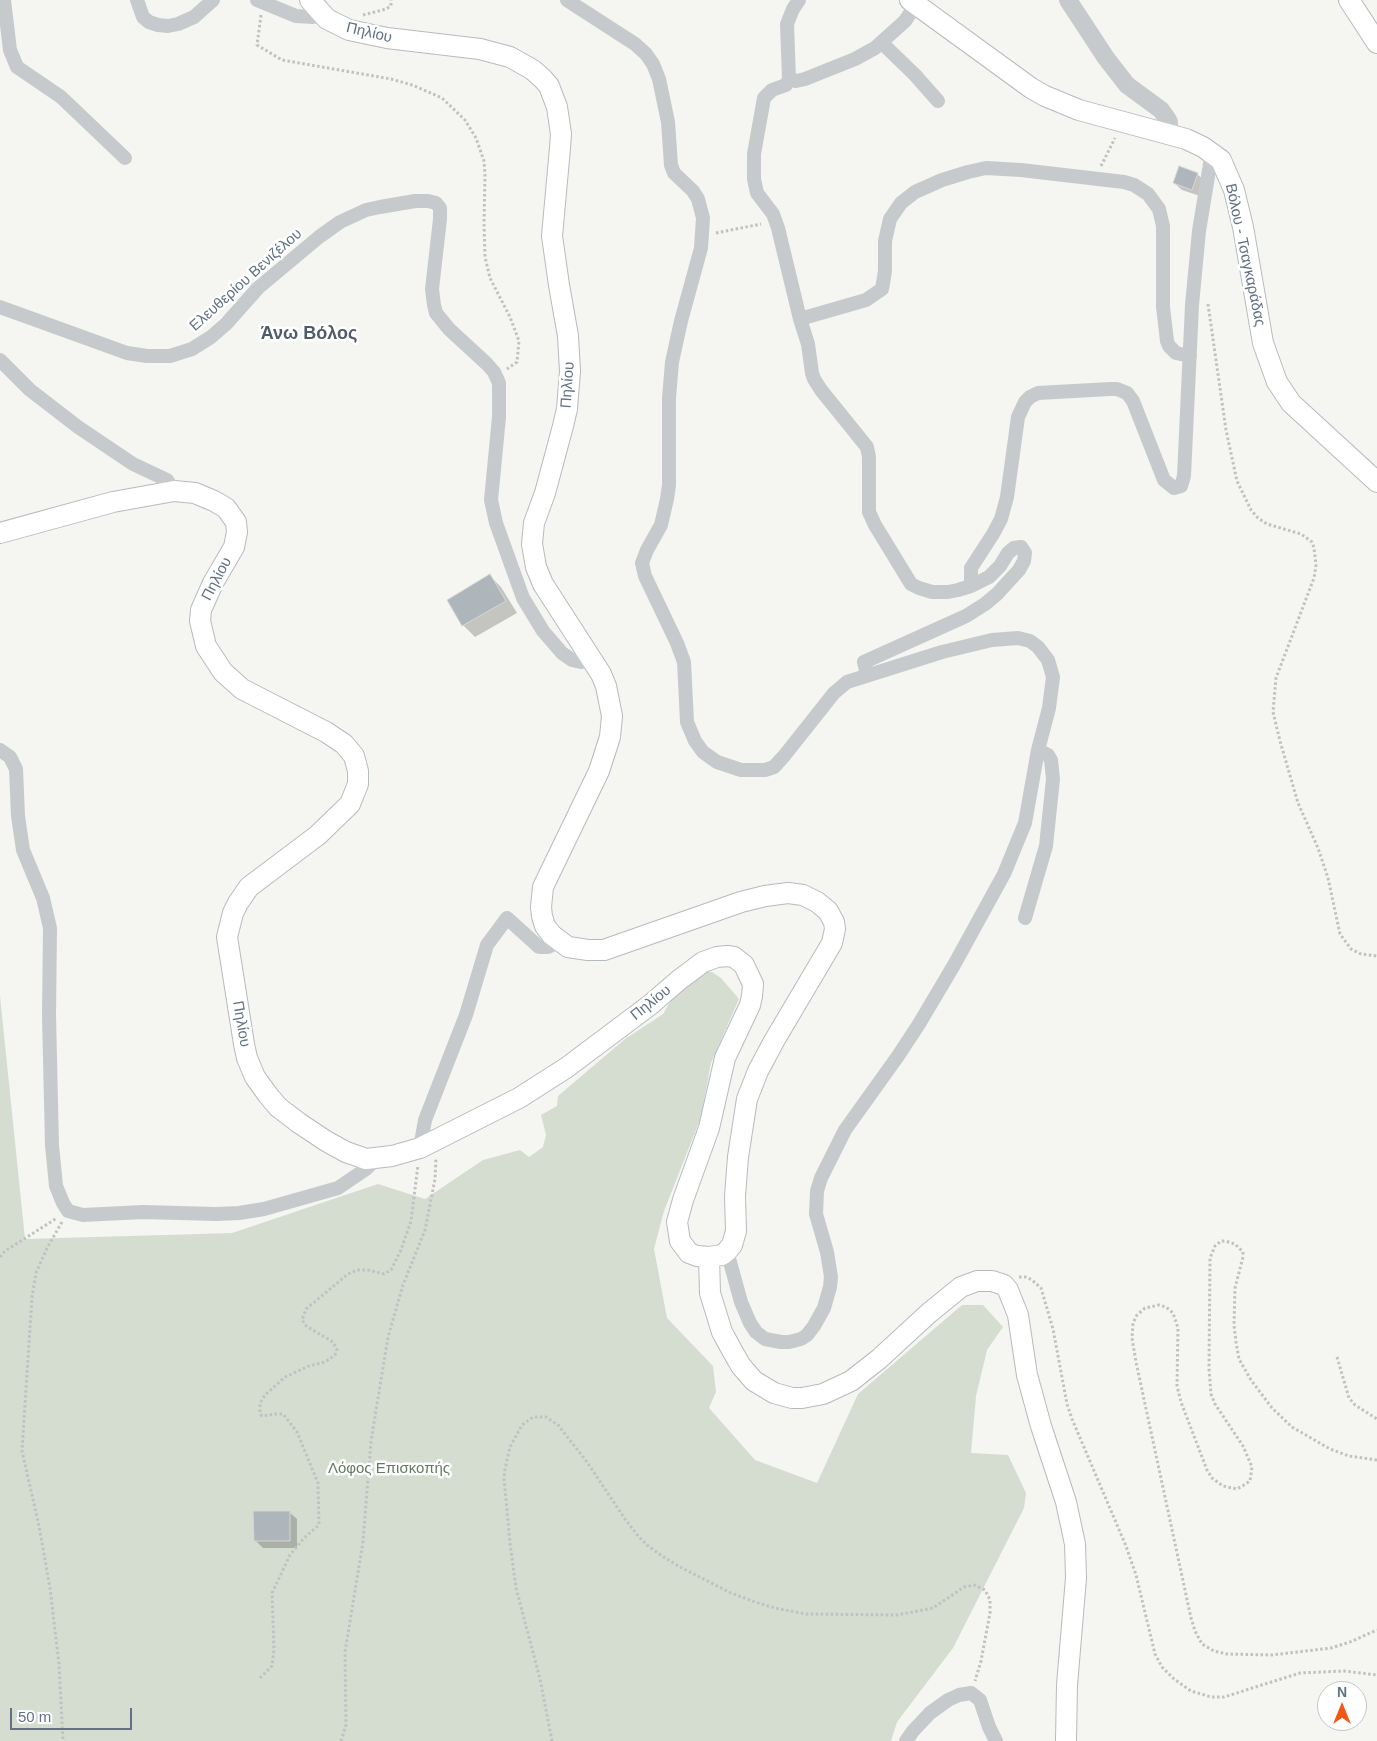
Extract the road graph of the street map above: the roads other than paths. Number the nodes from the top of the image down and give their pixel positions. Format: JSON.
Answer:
{"nodes":[{"id":1,"x":4,"y":0,"type":"edge"},
{"id":2,"x":137,"y":0,"type":"edge"},
{"id":3,"x":213,"y":0,"type":"edge"},
{"id":4,"x":257,"y":0,"type":"edge"},
{"id":5,"x":567,"y":0,"type":"edge"},
{"id":6,"x":799,"y":0,"type":"edge"},
{"id":7,"x":1068,"y":0,"type":"edge"},
{"id":8,"x":1349,"y":0,"type":"edge"},
{"id":9,"x":914,"y":1,"type":"edge"},
{"id":10,"x":316,"y":7,"type":"edge"},
{"id":11,"x":882,"y":43,"type":"junction"},
{"id":12,"x":1377,"y":43,"type":"edge"},
{"id":13,"x":789,"y":79,"type":"junction"},
{"id":14,"x":938,"y":101,"type":"dead end"},
{"id":15,"x":1168,"y":133,"type":"junction"},
{"id":16,"x":1212,"y":152,"type":"junction"},
{"id":17,"x":125,"y":158,"type":"dead end"},
{"id":18,"x":0,"y":307,"type":"edge"},
{"id":19,"x":800,"y":319,"type":"junction"},
{"id":20,"x":1190,"y":356,"type":"junction"},
{"id":21,"x":0,"y":360,"type":"edge"},
{"id":22,"x":1377,"y":482,"type":"edge"},
{"id":23,"x":174,"y":491,"type":"junction"},
{"id":24,"x":0,"y":533,"type":"edge"},
{"id":25,"x":971,"y":586,"type":"junction"},
{"id":26,"x":591,"y":659,"type":"junction"},
{"id":27,"x":867,"y":675,"type":"junction"},
{"id":28,"x":0,"y":750,"type":"edge"},
{"id":29,"x":1038,"y":750,"type":"junction"},
{"id":30,"x":1025,"y":918,"type":"dead end"},
{"id":31,"x":560,"y":941,"type":"junction"},
{"id":32,"x":429,"y":1144,"type":"junction"},
{"id":33,"x":376,"y":1159,"type":"junction"},
{"id":34,"x":718,"y":1254,"type":"junction"},
{"id":35,"x":906,"y":1741,"type":"edge"},
{"id":36,"x":996,"y":1741,"type":"edge"},
{"id":37,"x":1066,"y":1741,"type":"edge"}],
"edges":[{"from":1,"to":17,"type":"street"},
{"from":2,"to":3,"type":"street"},
{"from":4,"to":10,"type":"street"},
{"from":5,"to":27,"type":"street"},
{"from":6,"to":13,"type":"street"},
{"from":7,"to":15,"type":"street"},
{"from":8,"to":12,"type":"main road"},
{"from":9,"to":11,"type":"street"},
{"from":9,"to":15,"type":"main road","name":"Βόλου - Τσαγκαράδας"},
{"from":10,"to":26,"type":"main road","name":"Πηλίου"},
{"from":11,"to":13,"type":"street"},
{"from":11,"to":14,"type":"street"},
{"from":13,"to":19,"type":"street"},
{"from":15,"to":16,"type":"main road","name":"Βόλου - Τσαγκαράδας"},
{"from":16,"to":20,"type":"street"},
{"from":16,"to":22,"type":"main road","name":"Βόλου - Τσαγκαράδας"},
{"from":18,"to":26,"type":"street","name":"Ελευθερίου Βενιζέλου"},
{"from":19,"to":20,"type":"street"},
{"from":19,"to":25,"type":"street"},
{"from":20,"to":25,"type":"street"},
{"from":21,"to":23,"type":"street"},
{"from":23,"to":24,"type":"main road","name":"Πηλίου"},
{"from":23,"to":33,"type":"main road","name":"Πηλίου"},
{"from":25,"to":27,"type":"street"},
{"from":26,"to":31,"type":"main road","name":"Πηλίου"},
{"from":27,"to":29,"type":"street"},
{"from":28,"to":33,"type":"street"},
{"from":29,"to":30,"type":"street"},
{"from":29,"to":34,"type":"street"},
{"from":31,"to":32,"type":"street"},
{"from":31,"to":34,"type":"main road","name":"Πηλίου"},
{"from":32,"to":33,"type":"main road","name":"Πηλίου"},
{"from":32,"to":34,"type":"main road","name":"Πηλίου"},
{"from":34,"to":37,"type":"main road"},
{"from":35,"to":36,"type":"street"}]}
